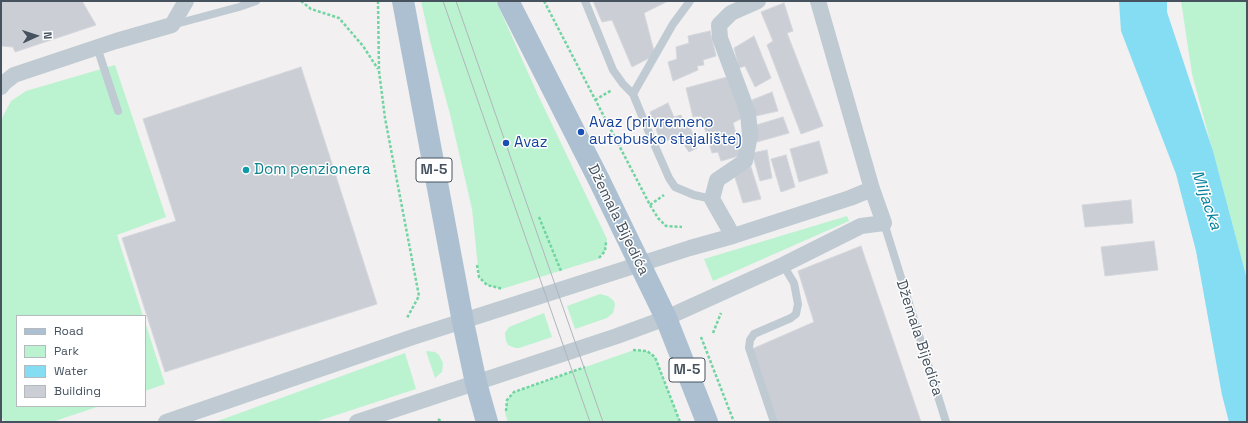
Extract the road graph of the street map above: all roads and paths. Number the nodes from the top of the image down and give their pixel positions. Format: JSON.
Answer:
{"nodes":[{"id":1,"x":186,"y":1,"type":"edge"},
{"id":2,"x":256,"y":1,"type":"edge"},
{"id":3,"x":300,"y":1,"type":"edge"},
{"id":4,"x":378,"y":1,"type":"edge"},
{"id":5,"x":403,"y":1,"type":"edge"},
{"id":6,"x":508,"y":1,"type":"edge"},
{"id":7,"x":544,"y":1,"type":"edge"},
{"id":8,"x":585,"y":1,"type":"edge"},
{"id":9,"x":690,"y":1,"type":"edge"},
{"id":10,"x":758,"y":1,"type":"edge"},
{"id":11,"x":818,"y":1,"type":"edge"},
{"id":12,"x":172,"y":25,"type":"junction"},
{"id":13,"x":97,"y":47,"type":"junction"},
{"id":14,"x":379,"y":71,"type":"junction"},
{"id":15,"x":623,"y":84,"type":"junction"},
{"id":16,"x":1,"y":87,"type":"edge"},
{"id":17,"x":633,"y":94,"type":"junction"},
{"id":18,"x":595,"y":100,"type":"junction"},
{"id":19,"x":118,"y":111,"type":"dead end"},
{"id":20,"x":675,"y":187,"type":"junction"},
{"id":21,"x":872,"y":189,"type":"junction"},
{"id":22,"x":712,"y":199,"type":"junction"},
{"id":23,"x":650,"y":205,"type":"junction"},
{"id":24,"x":539,"y":217,"type":"dead end"},
{"id":25,"x":884,"y":224,"type":"junction"},
{"id":26,"x":682,"y":227,"type":"dead end"},
{"id":27,"x":732,"y":236,"type":"junction"},
{"id":28,"x":607,"y":239,"type":"dead end"},
{"id":29,"x":598,"y":259,"type":"dead end"},
{"id":30,"x":640,"y":264,"type":"junction"},
{"id":31,"x":477,"y":265,"type":"dead end"},
{"id":32,"x":783,"y":265,"type":"junction"},
{"id":33,"x":556,"y":273,"type":"dead end"},
{"id":34,"x":509,"y":287,"type":"dead end"},
{"id":35,"x":721,"y":312,"type":"dead end"},
{"id":36,"x":407,"y":318,"type":"dead end"},
{"id":37,"x":666,"y":318,"type":"junction"},
{"id":38,"x":463,"y":322,"type":"junction"},
{"id":39,"x":713,"y":333,"type":"dead end"},
{"id":40,"x":702,"y":337,"type":"dead end"},
{"id":41,"x":626,"y":352,"type":"dead end"},
{"id":42,"x":591,"y":365,"type":"dead end"},
{"id":43,"x":476,"y":383,"type":"junction"},
{"id":44,"x":496,"y":418,"type":"edge"},
{"id":45,"x":438,"y":419,"type":"dead end"},
{"id":46,"x":166,"y":422,"type":"edge"},
{"id":47,"x":357,"y":422,"type":"edge"},
{"id":48,"x":442,"y":422,"type":"edge"},
{"id":49,"x":680,"y":422,"type":"edge"},
{"id":50,"x":707,"y":422,"type":"edge"},
{"id":51,"x":734,"y":422,"type":"edge"},
{"id":52,"x":774,"y":422,"type":"edge"},
{"id":53,"x":946,"y":422,"type":"edge"}],
"edges":[{"from":1,"to":12,"type":"street"},
{"from":2,"to":12,"type":"lane"},
{"from":3,"to":14,"type":"path"},
{"from":4,"to":14,"type":"path"},
{"from":5,"to":38,"type":"main road","number":"M-5"},
{"from":6,"to":30,"type":"main road","name":"Džemala Bijedića","number":"M-5"},
{"from":7,"to":18,"type":"path"},
{"from":8,"to":15,"type":"lane"},
{"from":9,"to":17,"type":"lane"},
{"from":10,"to":22,"type":"street"},
{"from":11,"to":21,"type":"street","name":"Džemala Bijedića"},
{"from":12,"to":13,"type":"street"},
{"from":13,"to":16,"type":"street"},
{"from":13,"to":19,"type":"lane"},
{"from":14,"to":36,"type":"path"},
{"from":15,"to":17,"type":"lane"},
{"from":15,"to":18,"type":"path"},
{"from":17,"to":20,"type":"lane"},
{"from":18,"to":23,"type":"path"},
{"from":20,"to":22,"type":"lane"},
{"from":20,"to":23,"type":"path"},
{"from":21,"to":25,"type":"street","name":"Džemala Bijedića"},
{"from":21,"to":27,"type":"street"},
{"from":22,"to":27,"type":"street"},
{"from":23,"to":26,"type":"path"},
{"from":24,"to":33,"type":"path"},
{"from":25,"to":32,"type":"street"},
{"from":25,"to":53,"type":"lane","name":"Džemala Bijedića"},
{"from":27,"to":30,"type":"street"},
{"from":28,"to":29,"type":"path"},
{"from":30,"to":37,"type":"main road","name":"Džemala Bijedića","number":"M-5"},
{"from":30,"to":38,"type":"street"},
{"from":31,"to":34,"type":"path"},
{"from":32,"to":37,"type":"street"},
{"from":32,"to":52,"type":"lane"},
{"from":35,"to":39,"type":"path"},
{"from":37,"to":43,"type":"street"},
{"from":37,"to":50,"type":"main road","name":"Džemala Bijedića","number":"M-5"},
{"from":38,"to":43,"type":"main road","number":"M-5"},
{"from":38,"to":46,"type":"street"},
{"from":40,"to":51,"type":"path"},
{"from":41,"to":49,"type":"path"},
{"from":42,"to":44,"type":"path"},
{"from":43,"to":44,"type":"main road","number":"M-5"},
{"from":43,"to":47,"type":"street"},
{"from":45,"to":48,"type":"path"}]}
